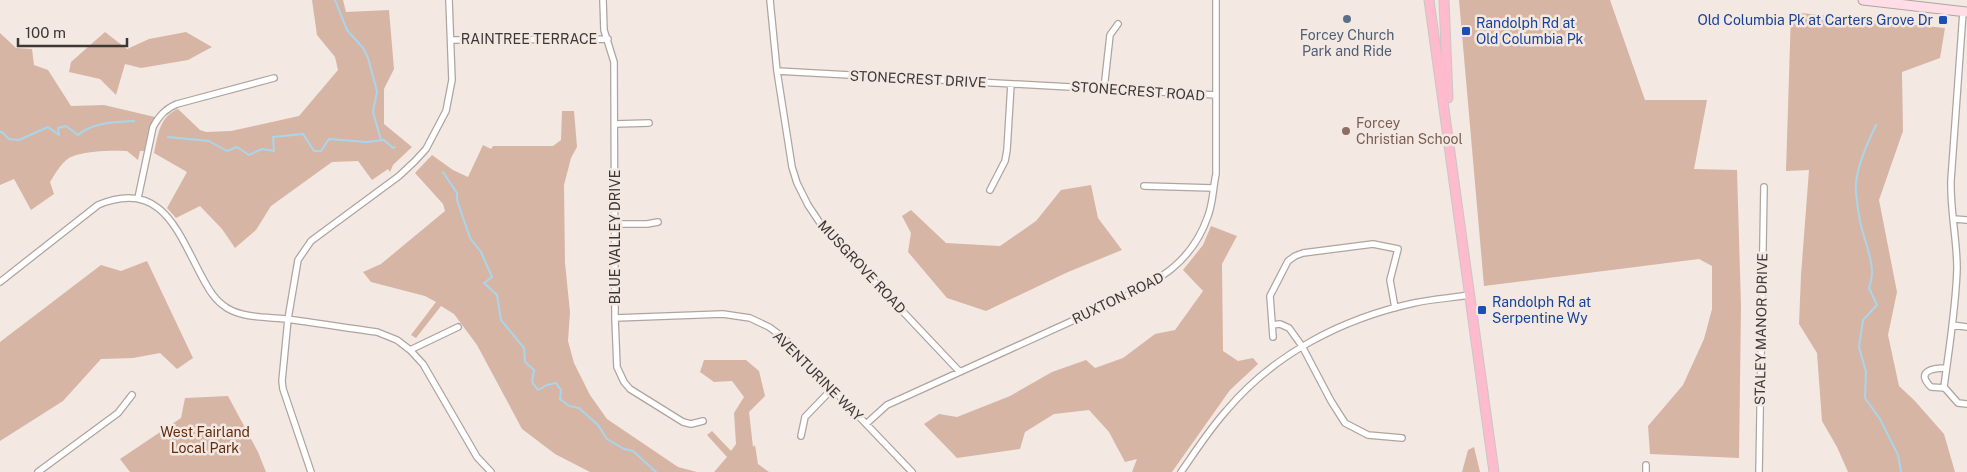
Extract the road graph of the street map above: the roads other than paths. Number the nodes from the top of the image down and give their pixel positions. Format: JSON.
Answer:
{"nodes":[{"id":1,"x":449,"y":0,"type":"edge"},
{"id":2,"x":603,"y":0,"type":"edge"},
{"id":3,"x":770,"y":0,"type":"edge"},
{"id":4,"x":1216,"y":0,"type":"edge"},
{"id":5,"x":1430,"y":0,"type":"edge"},
{"id":6,"x":1444,"y":0,"type":"edge"},
{"id":7,"x":1863,"y":0,"type":"edge"},
{"id":8,"x":1965,"y":12,"type":"edge"},
{"id":9,"x":1118,"y":24,"type":"dead end"},
{"id":10,"x":608,"y":39,"type":"junction"},
{"id":11,"x":451,"y":40,"type":"junction"},
{"id":12,"x":777,"y":71,"type":"junction"},
{"id":13,"x":274,"y":78,"type":"dead end"},
{"id":14,"x":1011,"y":84,"type":"junction"},
{"id":15,"x":1060,"y":86,"type":"joint"},
{"id":16,"x":1104,"y":89,"type":"junction"},
{"id":17,"x":1216,"y":95,"type":"junction"},
{"id":18,"x":649,"y":123,"type":"dead end"},
{"id":19,"x":615,"y":124,"type":"junction"},
{"id":20,"x":1448,"y":133,"type":"junction"},
{"id":21,"x":1144,"y":186,"type":"dead end"},
{"id":22,"x":1764,"y":187,"type":"dead end"},
{"id":23,"x":1213,"y":188,"type":"junction"},
{"id":24,"x":990,"y":190,"type":"dead end"},
{"id":25,"x":138,"y":198,"type":"junction"},
{"id":26,"x":1954,"y":219,"type":"junction"},
{"id":27,"x":1967,"y":220,"type":"edge"},
{"id":28,"x":658,"y":222,"type":"dead end"},
{"id":29,"x":615,"y":224,"type":"junction"},
{"id":30,"x":0,"y":282,"type":"edge"},
{"id":31,"x":1470,"y":295,"type":"junction"},
{"id":32,"x":1395,"y":308,"type":"junction"},
{"id":33,"x":615,"y":318,"type":"junction"},
{"id":34,"x":288,"y":319,"type":"junction"},
{"id":35,"x":1272,"y":325,"type":"junction"},
{"id":36,"x":1952,"y":325,"type":"junction"},
{"id":37,"x":458,"y":327,"type":"dead end"},
{"id":38,"x":1967,"y":327,"type":"edge"},
{"id":39,"x":1273,"y":336,"type":"dead end"},
{"id":40,"x":1302,"y":346,"type":"junction"},
{"id":41,"x":410,"y":350,"type":"junction"},
{"id":42,"x":1946,"y":368,"type":"junction"},
{"id":43,"x":959,"y":371,"type":"junction"},
{"id":44,"x":1944,"y":388,"type":"junction"},
{"id":45,"x":832,"y":389,"type":"junction"},
{"id":46,"x":132,"y":395,"type":"dead end"},
{"id":47,"x":1967,"y":404,"type":"edge"},
{"id":48,"x":702,"y":420,"type":"dead end"},
{"id":49,"x":866,"y":424,"type":"junction"},
{"id":50,"x":801,"y":436,"type":"dead end"},
{"id":51,"x":1402,"y":438,"type":"dead end"},
{"id":52,"x":1646,"y":465,"type":"dead end"},
{"id":53,"x":38,"y":472,"type":"edge"},
{"id":54,"x":311,"y":472,"type":"edge"},
{"id":55,"x":491,"y":472,"type":"edge"},
{"id":56,"x":912,"y":472,"type":"edge"},
{"id":57,"x":1181,"y":472,"type":"edge"},
{"id":58,"x":1494,"y":472,"type":"edge"},
{"id":59,"x":1646,"y":472,"type":"edge"},
{"id":60,"x":1758,"y":472,"type":"edge"}],
"edges":[{"from":1,"to":11,"type":"street"},
{"from":2,"to":10,"type":"street","name":"BLUE VALLEY DRIVE"},
{"from":3,"to":12,"type":"street","name":"MUSGROVE ROAD"},
{"from":4,"to":17,"type":"street","name":"RUXTON ROAD"},
{"from":5,"to":20,"type":"main road"},
{"from":6,"to":20,"type":"main road"},
{"from":7,"to":8,"type":"main road"},
{"from":8,"to":26,"type":"street"},
{"from":9,"to":16,"type":"street"},
{"from":10,"to":11,"type":"street","name":"RAINTREE TERRACE"},
{"from":10,"to":19,"type":"street","name":"BLUE VALLEY DRIVE"},
{"from":11,"to":34,"type":"street"},
{"from":12,"to":14,"type":"street","name":"STONECREST DRIVE"},
{"from":12,"to":43,"type":"street","name":"MUSGROVE ROAD"},
{"from":13,"to":25,"type":"street"},
{"from":14,"to":15,"type":"street","name":"STONECREST DRIVE"},
{"from":14,"to":24,"type":"street"},
{"from":15,"to":16,"type":"street","name":"STONECREST ROAD"},
{"from":16,"to":17,"type":"street","name":"STONECREST ROAD"},
{"from":17,"to":23,"type":"street","name":"RUXTON ROAD"},
{"from":18,"to":19,"type":"street"},
{"from":19,"to":29,"type":"street","name":"BLUE VALLEY DRIVE"},
{"from":20,"to":31,"type":"main road"},
{"from":21,"to":23,"type":"street"},
{"from":22,"to":60,"type":"street","name":"STALEY MANOR DRIVE"},
{"from":23,"to":43,"type":"street","name":"RUXTON ROAD"},
{"from":25,"to":30,"type":"street"},
{"from":25,"to":34,"type":"street"},
{"from":26,"to":27,"type":"street"},
{"from":26,"to":36,"type":"street"},
{"from":28,"to":29,"type":"street"},
{"from":29,"to":33,"type":"street","name":"BLUE VALLEY DRIVE"},
{"from":31,"to":32,"type":"street"},
{"from":31,"to":58,"type":"main road"},
{"from":32,"to":35,"type":"street"},
{"from":32,"to":40,"type":"street"},
{"from":33,"to":45,"type":"street","name":"AVENTURINE WAY"},
{"from":33,"to":48,"type":"street","name":"BLUE VALLEY DRIVE"},
{"from":34,"to":41,"type":"street"},
{"from":34,"to":54,"type":"street"},
{"from":35,"to":39,"type":"street"},
{"from":35,"to":40,"type":"street"},
{"from":36,"to":38,"type":"street"},
{"from":36,"to":42,"type":"street"},
{"from":37,"to":41,"type":"street"},
{"from":40,"to":51,"type":"street"},
{"from":40,"to":57,"type":"street"},
{"from":41,"to":55,"type":"street"},
{"from":42,"to":44,"type":"street"},
{"from":42,"to":44,"type":"street"},
{"from":43,"to":49,"type":"street","name":"RUXTON ROAD"},
{"from":44,"to":47,"type":"street"},
{"from":45,"to":49,"type":"street","name":"AVENTURINE WAY"},
{"from":45,"to":50,"type":"street"},
{"from":46,"to":53,"type":"street"},
{"from":49,"to":56,"type":"street","name":"AVENTURINE WAY"},
{"from":52,"to":59,"type":"street"}]}
